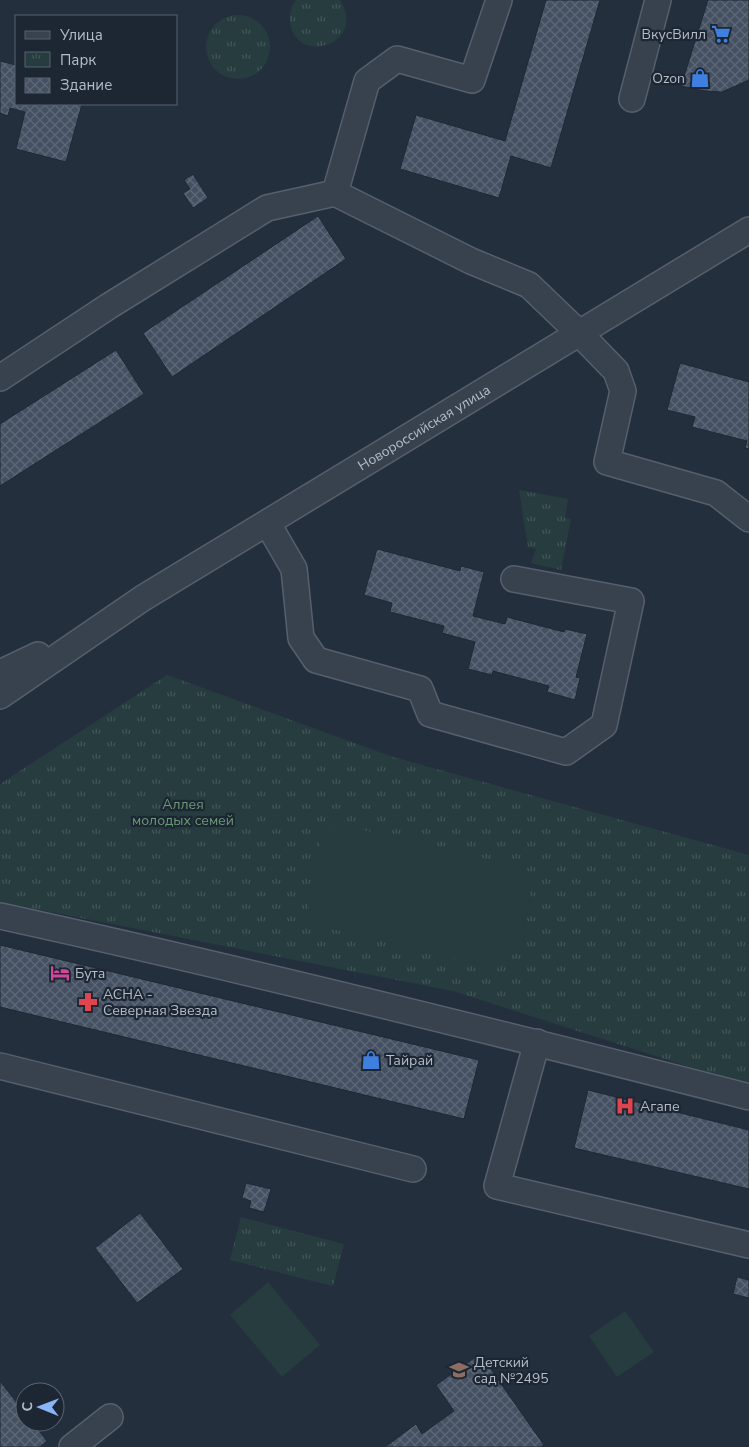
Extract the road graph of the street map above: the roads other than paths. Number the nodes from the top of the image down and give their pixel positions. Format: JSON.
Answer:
{"nodes":[{"id":1,"x":499,"y":0,"type":"edge"},
{"id":2,"x":658,"y":0,"type":"edge"},
{"id":3,"x":632,"y":99,"type":"dead end"},
{"id":4,"x":335,"y":193,"type":"junction"},
{"id":5,"x":749,"y":230,"type":"edge"},
{"id":6,"x":579,"y":333,"type":"junction"},
{"id":7,"x":0,"y":378,"type":"edge"},
{"id":8,"x":749,"y":519,"type":"edge"},
{"id":9,"x":268,"y":524,"type":"junction"},
{"id":10,"x":514,"y":579,"type":"dead end"},
{"id":11,"x":102,"y":626,"type":"junction"},
{"id":12,"x":0,"y":673,"type":"edge"},
{"id":13,"x":0,"y":696,"type":"edge"},
{"id":14,"x":0,"y":916,"type":"edge"},
{"id":15,"x":537,"y":1042,"type":"junction"},
{"id":16,"x":0,"y":1066,"type":"edge"},
{"id":17,"x":749,"y":1097,"type":"edge"},
{"id":18,"x":413,"y":1169,"type":"dead end"},
{"id":19,"x":749,"y":1245,"type":"edge"},
{"id":20,"x":110,"y":1417,"type":"dead end"},
{"id":21,"x":72,"y":1447,"type":"edge"}],
"edges":[{"from":1,"to":4,"type":"street"},
{"from":2,"to":3,"type":"street"},
{"from":4,"to":6,"type":"street"},
{"from":4,"to":7,"type":"street"},
{"from":5,"to":6,"type":"street","name":"Новороссийская улица"},
{"from":6,"to":8,"type":"street"},
{"from":6,"to":9,"type":"street","name":"Новороссийская улица"},
{"from":9,"to":10,"type":"street"},
{"from":9,"to":11,"type":"street","name":"Новороссийская улица"},
{"from":11,"to":12,"type":"street","name":"Новороссийская улица"},
{"from":11,"to":13,"type":"street","name":"Новороссийская улица"},
{"from":14,"to":15,"type":"street"},
{"from":15,"to":17,"type":"street"},
{"from":15,"to":19,"type":"street"},
{"from":16,"to":18,"type":"street"},
{"from":20,"to":21,"type":"street"}]}
